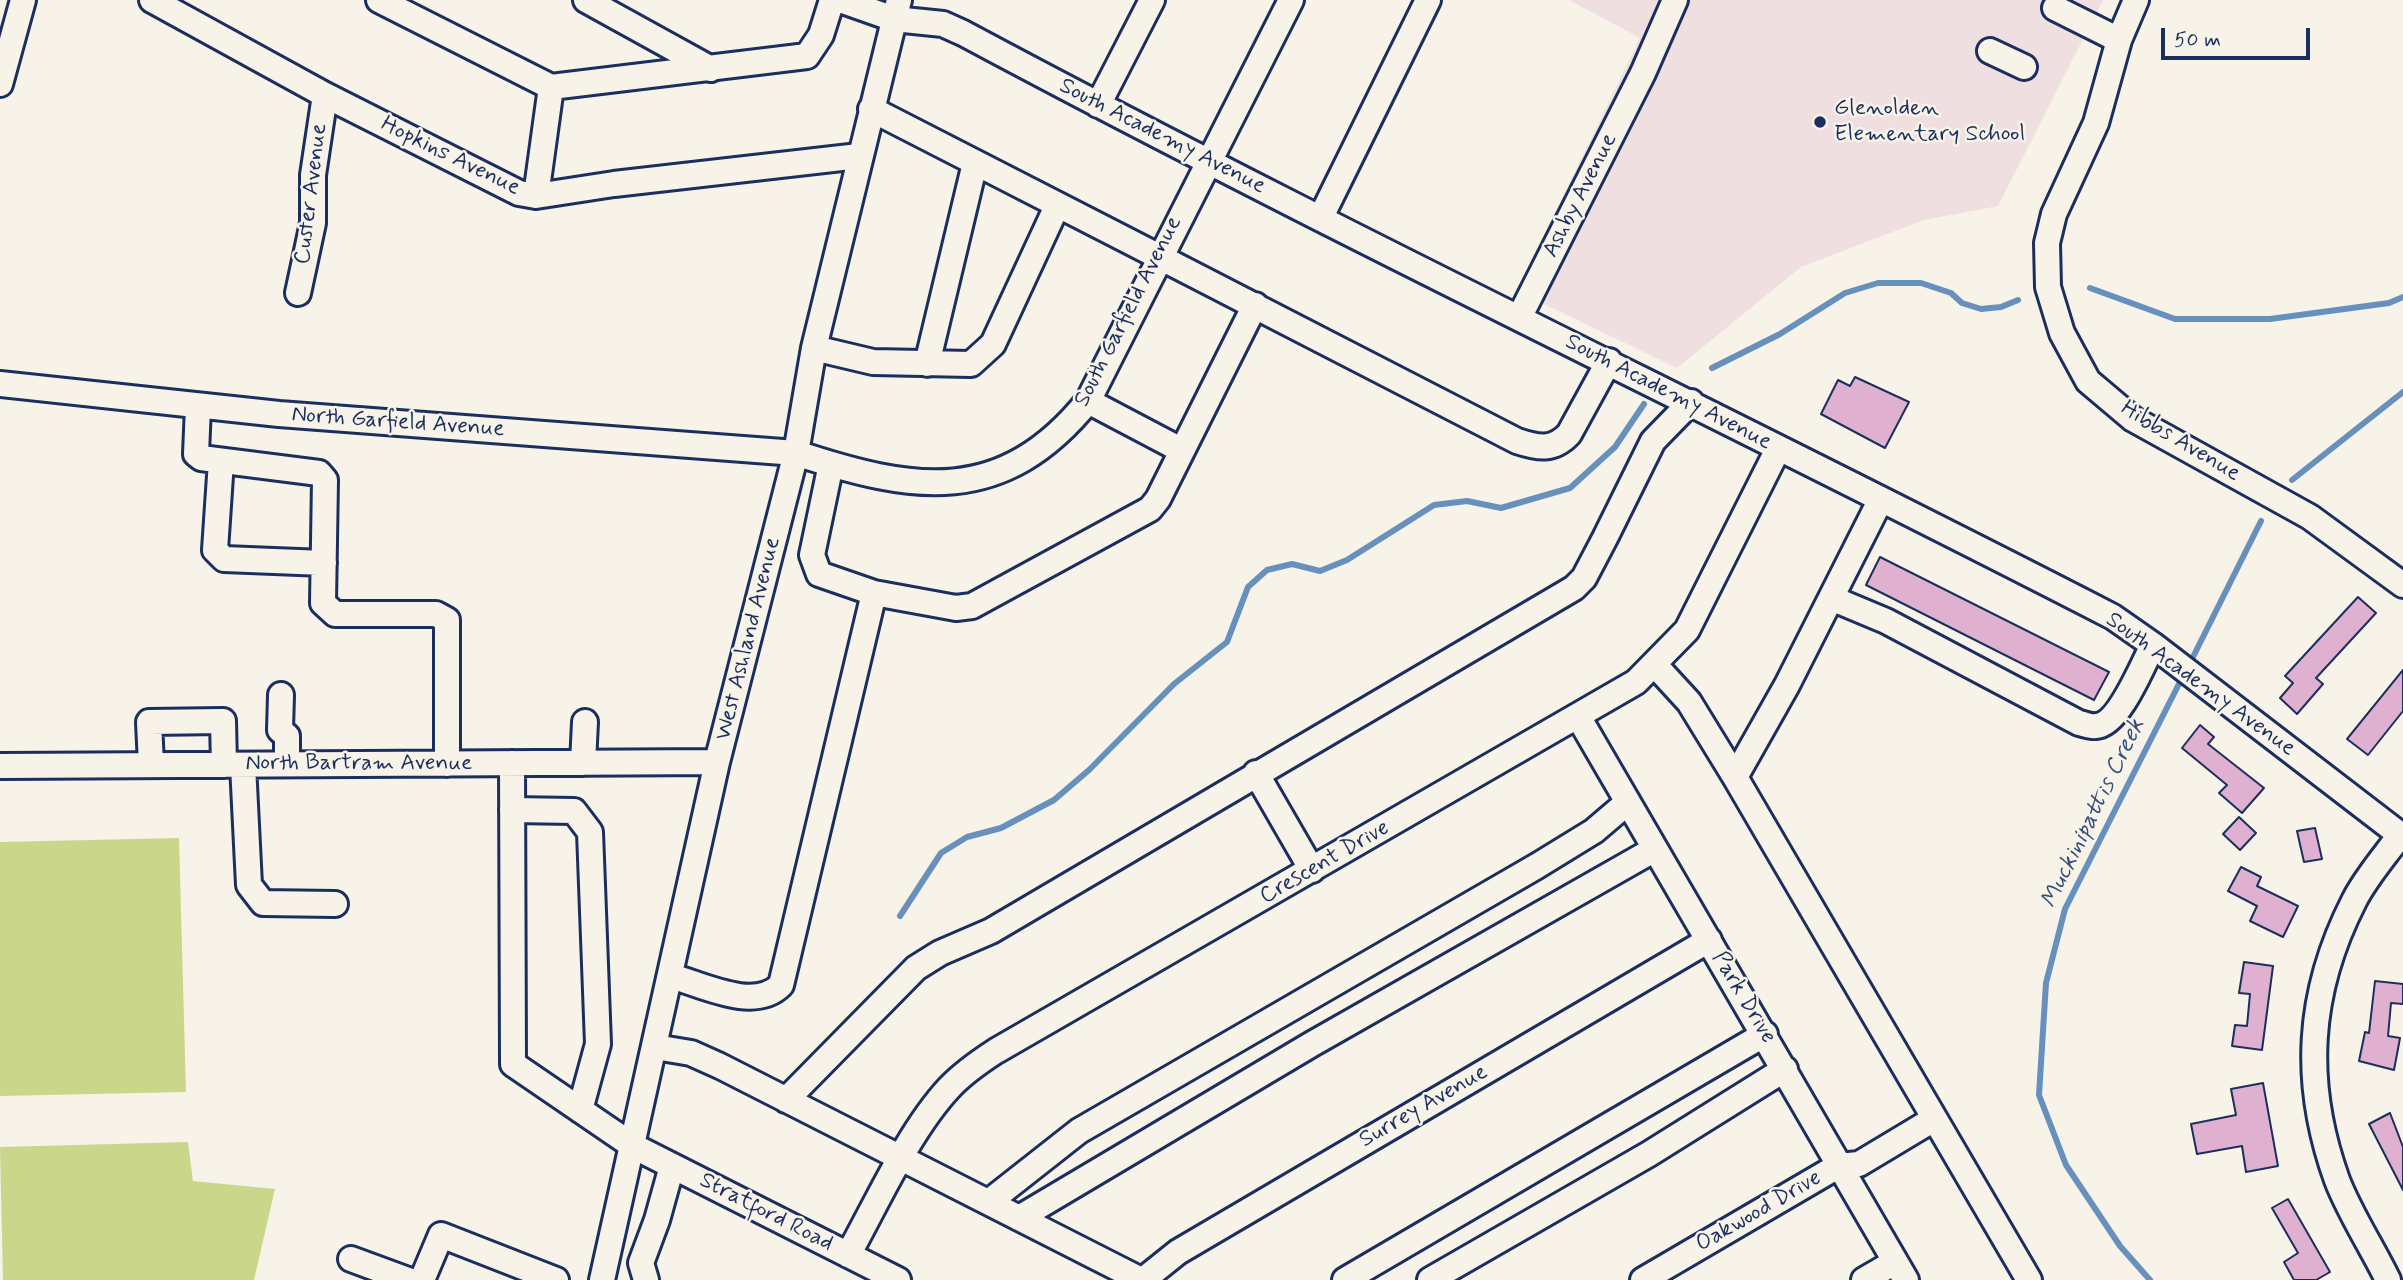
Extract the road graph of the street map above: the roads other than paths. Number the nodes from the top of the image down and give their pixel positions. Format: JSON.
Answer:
{"nodes":[{"id":1,"x":23,"y":0,"type":"edge"},
{"id":2,"x":379,"y":0,"type":"edge"},
{"id":3,"x":586,"y":0,"type":"edge"},
{"id":4,"x":832,"y":0,"type":"edge"},
{"id":5,"x":840,"y":0,"type":"edge"},
{"id":6,"x":1152,"y":0,"type":"edge"},
{"id":7,"x":1291,"y":0,"type":"edge"},
{"id":8,"x":1428,"y":0,"type":"edge"},
{"id":9,"x":1675,"y":0,"type":"edge"},
{"id":10,"x":2136,"y":0,"type":"edge"},
{"id":11,"x":166,"y":3,"type":"edge"},
{"id":12,"x":2055,"y":8,"type":"dead end"},
{"id":13,"x":897,"y":10,"type":"edge"},
{"id":14,"x":2119,"y":40,"type":"junction"},
{"id":15,"x":1990,"y":51,"type":"dead end"},
{"id":16,"x":2024,"y":67,"type":"dead end"},
{"id":17,"x":711,"y":69,"type":"junction"},
{"id":18,"x":0,"y":84,"type":"edge"},
{"id":19,"x":551,"y":87,"type":"junction"},
{"id":20,"x":325,"y":95,"type":"junction"},
{"id":21,"x":1098,"y":105,"type":"junction"},
{"id":22,"x":871,"y":109,"type":"junction"},
{"id":23,"x":859,"y":156,"type":"junction"},
{"id":24,"x":1206,"y":161,"type":"junction"},
{"id":25,"x":975,"y":163,"type":"junction"},
{"id":26,"x":536,"y":196,"type":"junction"},
{"id":27,"x":1057,"y":206,"type":"junction"},
{"id":28,"x":1321,"y":217,"type":"junction"},
{"id":29,"x":1160,"y":255,"type":"junction"},
{"id":30,"x":298,"y":293,"type":"dead end"},
{"id":31,"x":1255,"y":305,"type":"junction"},
{"id":32,"x":1519,"y":318,"type":"junction"},
{"id":33,"x":814,"y":348,"type":"junction"},
{"id":34,"x":1609,"y":361,"type":"junction"},
{"id":35,"x":927,"y":364,"type":"junction"},
{"id":36,"x":0,"y":384,"type":"edge"},
{"id":37,"x":1088,"y":401,"type":"junction"},
{"id":38,"x":1691,"y":402,"type":"junction"},
{"id":39,"x":198,"y":406,"type":"junction"},
{"id":40,"x":1778,"y":449,"type":"junction"},
{"id":41,"x":1181,"y":450,"type":"junction"},
{"id":42,"x":796,"y":453,"type":"junction"},
{"id":43,"x":221,"y":461,"type":"junction"},
{"id":44,"x":831,"y":464,"type":"junction"},
{"id":45,"x":1880,"y":501,"type":"junction"},
{"id":46,"x":324,"y":563,"type":"junction"},
{"id":47,"x":2403,"y":585,"type":"edge"},
{"id":48,"x":874,"y":593,"type":"junction"},
{"id":49,"x":1831,"y":598,"type":"junction"},
{"id":50,"x":2153,"y":645,"type":"junction"},
{"id":51,"x":1655,"y":665,"type":"junction"},
{"id":52,"x":281,"y":695,"type":"dead end"},
{"id":53,"x":1578,"y":718,"type":"junction"},
{"id":54,"x":585,"y":722,"type":"dead end"},
{"id":55,"x":718,"y":762,"type":"junction"},
{"id":56,"x":512,"y":763,"type":"junction"},
{"id":57,"x":583,"y":763,"type":"junction"},
{"id":58,"x":287,"y":764,"type":"junction"},
{"id":59,"x":447,"y":764,"type":"junction"},
{"id":60,"x":151,"y":765,"type":"junction"},
{"id":61,"x":233,"y":765,"type":"junction"},
{"id":62,"x":0,"y":766,"type":"edge"},
{"id":63,"x":1256,"y":773,"type":"junction"},
{"id":64,"x":1735,"y":777,"type":"junction"},
{"id":65,"x":1628,"y":802,"type":"junction"},
{"id":66,"x":512,"y":810,"type":"junction"},
{"id":67,"x":2402,"y":836,"type":"edge"},
{"id":68,"x":1655,"y":849,"type":"junction"},
{"id":69,"x":1312,"y":870,"type":"junction"},
{"id":70,"x":335,"y":904,"type":"dead end"},
{"id":71,"x":1709,"y":940,"type":"junction"},
{"id":72,"x":671,"y":976,"type":"junction"},
{"id":73,"x":1765,"y":1034,"type":"junction"},
{"id":74,"x":655,"y":1046,"type":"junction"},
{"id":75,"x":1785,"y":1069,"type":"junction"},
{"id":76,"x":786,"y":1100,"type":"junction"},
{"id":77,"x":580,"y":1110,"type":"junction"},
{"id":78,"x":1934,"y":1119,"type":"junction"},
{"id":79,"x":633,"y":1146,"type":"junction"},
{"id":80,"x":904,"y":1157,"type":"junction"},
{"id":81,"x":672,"y":1166,"type":"junction"},
{"id":82,"x":1839,"y":1166,"type":"junction"},
{"id":83,"x":990,"y":1201,"type":"junction"},
{"id":84,"x":1019,"y":1218,"type":"junction"},
{"id":85,"x":848,"y":1255,"type":"junction"},
{"id":86,"x":351,"y":1259,"type":"dead end"},
{"id":87,"x":1901,"y":1271,"type":"edge"},
{"id":88,"x":1152,"y":1277,"type":"edge"},
{"id":89,"x":408,"y":1280,"type":"edge"},
{"id":90,"x":422,"y":1280,"type":"edge"},
{"id":91,"x":556,"y":1280,"type":"edge"},
{"id":92,"x":602,"y":1280,"type":"edge"},
{"id":93,"x":646,"y":1280,"type":"edge"},
{"id":94,"x":898,"y":1280,"type":"edge"},
{"id":95,"x":1345,"y":1280,"type":"edge"},
{"id":96,"x":1430,"y":1280,"type":"edge"},
{"id":97,"x":1643,"y":1280,"type":"edge"},
{"id":98,"x":1864,"y":1280,"type":"edge"},
{"id":99,"x":2029,"y":1280,"type":"edge"},
{"id":100,"x":2388,"y":1280,"type":"edge"}],
"edges":[{"from":1,"to":18,"type":"street"},
{"from":2,"to":19,"type":"street"},
{"from":3,"to":17,"type":"street"},
{"from":4,"to":17,"type":"street"},
{"from":5,"to":13,"type":"street","name":"South Academy Avenue"},
{"from":6,"to":21,"type":"street"},
{"from":7,"to":24,"type":"street","name":"South Garfield Avenue"},
{"from":8,"to":28,"type":"street"},
{"from":9,"to":32,"type":"street","name":"Ashby Avenue"},
{"from":10,"to":14,"type":"street","name":"Hibbs Avenue"},
{"from":11,"to":20,"type":"street","name":"Hopkins Avenue"},
{"from":12,"to":14,"type":"street"},
{"from":13,"to":21,"type":"street","name":"South Academy Avenue"},
{"from":13,"to":22,"type":"street","name":"West Ashland Avenue"},
{"from":14,"to":47,"type":"street","name":"Hibbs Avenue"},
{"from":15,"to":16,"type":"street"},
{"from":17,"to":19,"type":"street"},
{"from":19,"to":26,"type":"street"},
{"from":20,"to":26,"type":"street","name":"Hopkins Avenue"},
{"from":20,"to":30,"type":"street","name":"Custer Avenue"},
{"from":21,"to":24,"type":"street","name":"South Academy Avenue"},
{"from":22,"to":23,"type":"street","name":"West Ashland Avenue"},
{"from":22,"to":25,"type":"street"},
{"from":23,"to":26,"type":"street","name":"Hopkins Avenue"},
{"from":23,"to":33,"type":"street","name":"West Ashland Avenue"},
{"from":24,"to":28,"type":"street","name":"South Academy Avenue"},
{"from":24,"to":29,"type":"street","name":"South Garfield Avenue"},
{"from":25,"to":27,"type":"street"},
{"from":25,"to":35,"type":"street"},
{"from":27,"to":29,"type":"street"},
{"from":27,"to":35,"type":"street"},
{"from":28,"to":32,"type":"street","name":"South Academy Avenue"},
{"from":29,"to":31,"type":"street"},
{"from":29,"to":37,"type":"street","name":"South Garfield Avenue"},
{"from":31,"to":34,"type":"street"},
{"from":31,"to":41,"type":"street"},
{"from":32,"to":34,"type":"street","name":"South Academy Avenue"},
{"from":33,"to":35,"type":"street"},
{"from":33,"to":42,"type":"street","name":"West Ashland Avenue"},
{"from":34,"to":38,"type":"street","name":"South Academy Avenue"},
{"from":36,"to":39,"type":"street","name":"North Garfield Avenue"},
{"from":37,"to":41,"type":"street"},
{"from":37,"to":44,"type":"street","name":"South Garfield Avenue"},
{"from":38,"to":40,"type":"street","name":"South Academy Avenue"},
{"from":38,"to":63,"type":"street"},
{"from":39,"to":42,"type":"street","name":"North Garfield Avenue"},
{"from":39,"to":43,"type":"street"},
{"from":40,"to":45,"type":"street","name":"South Academy Avenue"},
{"from":40,"to":51,"type":"street","name":"Crescent Drive"},
{"from":41,"to":48,"type":"street"},
{"from":42,"to":44,"type":"street","name":"South Garfield Avenue"},
{"from":42,"to":55,"type":"street","name":"West Ashland Avenue"},
{"from":43,"to":46,"type":"street"},
{"from":43,"to":46,"type":"street"},
{"from":44,"to":48,"type":"street"},
{"from":45,"to":49,"type":"street"},
{"from":45,"to":50,"type":"street","name":"South Academy Avenue"},
{"from":46,"to":59,"type":"street"},
{"from":48,"to":72,"type":"street"},
{"from":49,"to":50,"type":"street"},
{"from":49,"to":64,"type":"street"},
{"from":50,"to":67,"type":"street","name":"South Academy Avenue"},
{"from":51,"to":53,"type":"street","name":"Crescent Drive"},
{"from":51,"to":64,"type":"street"},
{"from":52,"to":58,"type":"street"},
{"from":53,"to":65,"type":"street","name":"Park Drive"},
{"from":53,"to":69,"type":"street","name":"Crescent Drive"},
{"from":54,"to":57,"type":"street"},
{"from":55,"to":57,"type":"street","name":"North Bartram Avenue"},
{"from":55,"to":72,"type":"street","name":"West Ashland Avenue"},
{"from":56,"to":57,"type":"street","name":"North Bartram Avenue"},
{"from":56,"to":59,"type":"street","name":"North Bartram Avenue"},
{"from":56,"to":66,"type":"street"},
{"from":58,"to":59,"type":"street","name":"North Bartram Avenue"},
{"from":58,"to":61,"type":"street","name":"North Bartram Avenue"},
{"from":60,"to":61,"type":"street","name":"North Bartram Avenue"},
{"from":60,"to":61,"type":"street"},
{"from":60,"to":62,"type":"street","name":"North Bartram Avenue"},
{"from":61,"to":70,"type":"street"},
{"from":63,"to":69,"type":"street"},
{"from":63,"to":76,"type":"street"},
{"from":64,"to":78,"type":"street"},
{"from":65,"to":68,"type":"street","name":"Park Drive"},
{"from":65,"to":83,"type":"street"},
{"from":66,"to":77,"type":"street","name":"Stratford Road"},
{"from":66,"to":77,"type":"street"},
{"from":67,"to":100,"type":"street"},
{"from":68,"to":71,"type":"street","name":"Park Drive"},
{"from":68,"to":84,"type":"street"},
{"from":69,"to":80,"type":"street","name":"Crescent Drive"},
{"from":71,"to":73,"type":"street","name":"Park Drive"},
{"from":71,"to":88,"type":"street","name":"Surrey Avenue"},
{"from":72,"to":74,"type":"street","name":"West Ashland Avenue"},
{"from":73,"to":75,"type":"street","name":"Park Drive"},
{"from":73,"to":95,"type":"street"},
{"from":74,"to":76,"type":"street"},
{"from":74,"to":79,"type":"street","name":"West Ashland Avenue"},
{"from":75,"to":82,"type":"street","name":"Park Drive"},
{"from":75,"to":96,"type":"street"},
{"from":76,"to":80,"type":"street"},
{"from":77,"to":79,"type":"street","name":"Stratford Road"},
{"from":78,"to":82,"type":"street","name":"Oakwood Drive"},
{"from":78,"to":99,"type":"street"},
{"from":79,"to":81,"type":"street","name":"Stratford Road"},
{"from":79,"to":92,"type":"street","name":"West Ashland Avenue"},
{"from":80,"to":83,"type":"street"},
{"from":80,"to":85,"type":"street","name":"Crescent Drive"},
{"from":81,"to":85,"type":"street","name":"Stratford Road"},
{"from":81,"to":93,"type":"street"},
{"from":82,"to":87,"type":"street","name":"Park Drive"},
{"from":82,"to":97,"type":"street","name":"Oakwood Drive"},
{"from":83,"to":84,"type":"street"},
{"from":84,"to":88,"type":"street"},
{"from":85,"to":94,"type":"street","name":"Stratford Road"},
{"from":86,"to":89,"type":"street"},
{"from":87,"to":98,"type":"street"},
{"from":90,"to":91,"type":"street"}]}
